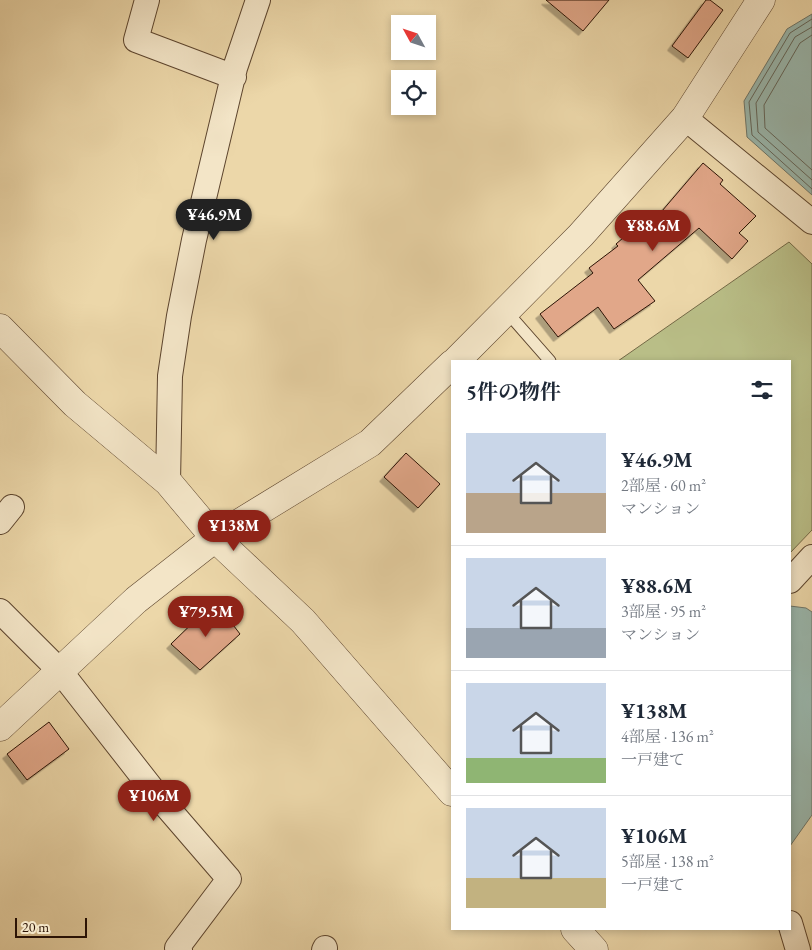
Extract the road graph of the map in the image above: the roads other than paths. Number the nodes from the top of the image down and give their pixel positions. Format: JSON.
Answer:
{"nodes":[{"id":1,"x":147,"y":0,"type":"edge"},
{"id":2,"x":258,"y":0,"type":"edge"},
{"id":3,"x":761,"y":0,"type":"edge"},
{"id":4,"x":234,"y":77,"type":"junction"},
{"id":5,"x":685,"y":118,"type":"junction"},
{"id":6,"x":812,"y":222,"type":"edge"},
{"id":7,"x":506,"y":311,"type":"junction"},
{"id":8,"x":0,"y":328,"type":"edge"},
{"id":9,"x":457,"y":360,"type":"edge"},
{"id":10,"x":549,"y":360,"type":"edge"},
{"id":11,"x":451,"y":365,"type":"edge"},
{"id":12,"x":168,"y":482,"type":"junction"},
{"id":13,"x":215,"y":538,"type":"junction"},
{"id":14,"x":812,"y":557,"type":"edge"},
{"id":15,"x":791,"y":580,"type":"edge"},
{"id":16,"x":0,"y":611,"type":"edge"},
{"id":17,"x":60,"y":671,"type":"junction"},
{"id":18,"x":0,"y":728,"type":"edge"},
{"id":19,"x":451,"y":791,"type":"edge"},
{"id":20,"x":791,"y":926,"type":"edge"},
{"id":21,"x":576,"y":930,"type":"edge"},
{"id":22,"x":180,"y":950,"type":"edge"},
{"id":23,"x":594,"y":950,"type":"edge"},
{"id":24,"x":798,"y":950,"type":"edge"}],
"edges":[{"from":1,"to":4,"type":"street"},
{"from":2,"to":4,"type":"street"},
{"from":3,"to":5,"type":"street"},
{"from":4,"to":12,"type":"street"},
{"from":5,"to":6,"type":"street"},
{"from":5,"to":7,"type":"street"},
{"from":7,"to":9,"type":"street"},
{"from":7,"to":10,"type":"lane"},
{"from":8,"to":12,"type":"street"},
{"from":11,"to":13,"type":"street"},
{"from":12,"to":13,"type":"street"},
{"from":13,"to":17,"type":"street"},
{"from":13,"to":19,"type":"street"},
{"from":14,"to":15,"type":"street"},
{"from":16,"to":17,"type":"street"},
{"from":17,"to":18,"type":"street"},
{"from":17,"to":22,"type":"street"},
{"from":20,"to":24,"type":"street"},
{"from":21,"to":23,"type":"street"}]}
